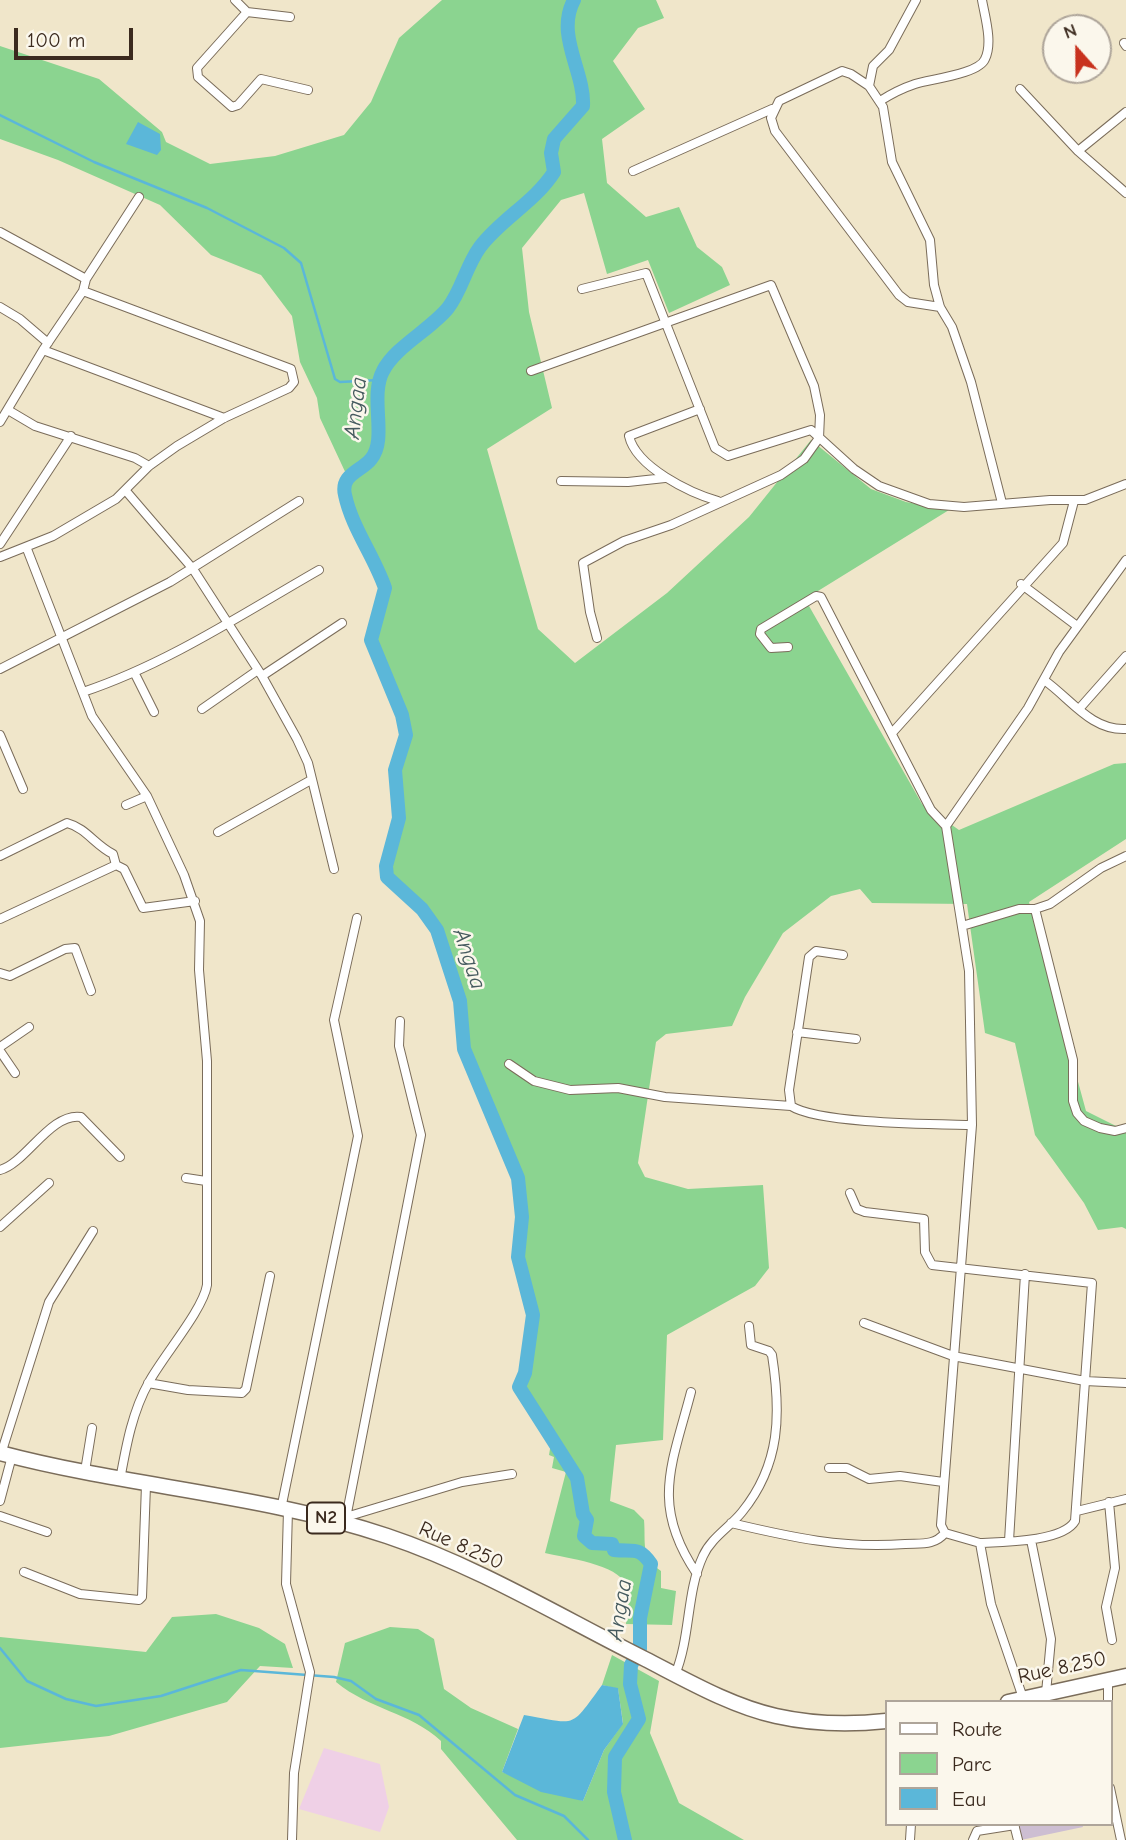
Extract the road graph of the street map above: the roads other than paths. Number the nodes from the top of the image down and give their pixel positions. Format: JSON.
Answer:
{"nodes":[{"id":1,"x":235,"y":0,"type":"edge"},
{"id":2,"x":916,"y":0,"type":"edge"},
{"id":3,"x":982,"y":0,"type":"edge"},
{"id":4,"x":247,"y":12,"type":"junction"},
{"id":5,"x":290,"y":17,"type":"dead end"},
{"id":6,"x":869,"y":86,"type":"junction"},
{"id":7,"x":1020,"y":89,"type":"dead end"},
{"id":8,"x":308,"y":90,"type":"dead end"},
{"id":9,"x":880,"y":101,"type":"junction"},
{"id":10,"x":772,"y":109,"type":"junction"},
{"id":11,"x":1126,"y":112,"type":"edge"},
{"id":12,"x":1078,"y":151,"type":"junction"},
{"id":13,"x":633,"y":171,"type":"dead end"},
{"id":14,"x":1126,"y":193,"type":"edge"},
{"id":15,"x":139,"y":197,"type":"dead end"},
{"id":16,"x":0,"y":232,"type":"edge"},
{"id":17,"x":86,"y":279,"type":"junction"},
{"id":18,"x":582,"y":289,"type":"dead end"},
{"id":19,"x":83,"y":291,"type":"junction"},
{"id":20,"x":0,"y":307,"type":"edge"},
{"id":21,"x":940,"y":307,"type":"junction"},
{"id":22,"x":667,"y":321,"type":"junction"},
{"id":23,"x":45,"y":346,"type":"junction"},
{"id":24,"x":531,"y":371,"type":"dead end"},
{"id":25,"x":700,"y":409,"type":"junction"},
{"id":26,"x":3,"y":415,"type":"edge"},
{"id":27,"x":224,"y":418,"type":"junction"},
{"id":28,"x":71,"y":436,"type":"junction"},
{"id":29,"x":819,"y":438,"type":"junction"},
{"id":30,"x":149,"y":466,"type":"junction"},
{"id":31,"x":665,"y":478,"type":"junction"},
{"id":32,"x":561,"y":481,"type":"dead end"},
{"id":33,"x":1126,"y":484,"type":"edge"},
{"id":34,"x":126,"y":491,"type":"junction"},
{"id":35,"x":718,"y":501,"type":"junction"},
{"id":36,"x":1074,"y":501,"type":"junction"},
{"id":37,"x":299,"y":502,"type":"dead end"},
{"id":38,"x":1002,"y":503,"type":"junction"},
{"id":39,"x":0,"y":544,"type":"edge"},
{"id":40,"x":27,"y":549,"type":"junction"},
{"id":41,"x":0,"y":557,"type":"edge"},
{"id":42,"x":1126,"y":560,"type":"edge"},
{"id":43,"x":194,"y":569,"type":"junction"},
{"id":44,"x":319,"y":570,"type":"dead end"},
{"id":45,"x":1022,"y":585,"type":"junction"},
{"id":46,"x":227,"y":623,"type":"junction"},
{"id":47,"x":342,"y":623,"type":"dead end"},
{"id":48,"x":1077,"y":626,"type":"junction"},
{"id":49,"x":597,"y":638,"type":"dead end"},
{"id":50,"x":61,"y":640,"type":"junction"},
{"id":51,"x":788,"y":647,"type":"dead end"},
{"id":52,"x":1126,"y":656,"type":"edge"},
{"id":53,"x":0,"y":669,"type":"edge"},
{"id":54,"x":260,"y":673,"type":"junction"},
{"id":55,"x":135,"y":674,"type":"junction"},
{"id":56,"x":1044,"y":680,"type":"junction"},
{"id":57,"x":83,"y":692,"type":"junction"},
{"id":58,"x":202,"y":709,"type":"dead end"},
{"id":59,"x":1079,"y":709,"type":"junction"},
{"id":60,"x":154,"y":712,"type":"dead end"},
{"id":61,"x":1126,"y":729,"type":"edge"},
{"id":62,"x":892,"y":733,"type":"junction"},
{"id":63,"x":0,"y":735,"type":"edge"},
{"id":64,"x":311,"y":780,"type":"junction"},
{"id":65,"x":23,"y":789,"type":"dead end"},
{"id":66,"x":146,"y":796,"type":"junction"},
{"id":67,"x":126,"y":805,"type":"dead end"},
{"id":68,"x":946,"y":826,"type":"junction"},
{"id":69,"x":218,"y":832,"type":"dead end"},
{"id":70,"x":0,"y":856,"type":"edge"},
{"id":71,"x":1126,"y":856,"type":"edge"},
{"id":72,"x":116,"y":865,"type":"junction"},
{"id":73,"x":334,"y":869,"type":"dead end"},
{"id":74,"x":195,"y":901,"type":"junction"},
{"id":75,"x":1035,"y":909,"type":"junction"},
{"id":76,"x":357,"y":918,"type":"dead end"},
{"id":77,"x":0,"y":919,"type":"edge"},
{"id":78,"x":962,"y":926,"type":"junction"},
{"id":79,"x":843,"y":955,"type":"dead end"},
{"id":80,"x":0,"y":973,"type":"edge"},
{"id":81,"x":91,"y":991,"type":"dead end"},
{"id":82,"x":400,"y":1021,"type":"dead end"},
{"id":83,"x":29,"y":1027,"type":"dead end"},
{"id":84,"x":797,"y":1032,"type":"junction"},
{"id":85,"x":856,"y":1039,"type":"dead end"},
{"id":86,"x":0,"y":1049,"type":"edge"},
{"id":87,"x":509,"y":1064,"type":"dead end"},
{"id":88,"x":15,"y":1073,"type":"dead end"},
{"id":89,"x":791,"y":1106,"type":"junction"},
{"id":90,"x":972,"y":1125,"type":"junction"},
{"id":91,"x":1126,"y":1128,"type":"edge"},
{"id":92,"x":120,"y":1157,"type":"dead end"},
{"id":93,"x":0,"y":1170,"type":"edge"},
{"id":94,"x":186,"y":1178,"type":"dead end"},
{"id":95,"x":206,"y":1181,"type":"junction"},
{"id":96,"x":49,"y":1183,"type":"dead end"},
{"id":97,"x":850,"y":1193,"type":"dead end"},
{"id":98,"x":0,"y":1227,"type":"edge"},
{"id":99,"x":93,"y":1231,"type":"dead end"},
{"id":100,"x":961,"y":1268,"type":"junction"},
{"id":101,"x":1025,"y":1274,"type":"junction"},
{"id":102,"x":270,"y":1276,"type":"dead end"},
{"id":103,"x":864,"y":1323,"type":"dead end"},
{"id":104,"x":749,"y":1326,"type":"dead end"},
{"id":105,"x":953,"y":1356,"type":"junction"},
{"id":106,"x":1020,"y":1368,"type":"junction"},
{"id":107,"x":1085,"y":1381,"type":"junction"},
{"id":108,"x":148,"y":1383,"type":"junction"},
{"id":109,"x":1126,"y":1383,"type":"edge"},
{"id":110,"x":691,"y":1392,"type":"dead end"},
{"id":111,"x":92,"y":1428,"type":"dead end"},
{"id":112,"x":4,"y":1454,"type":"edge"},
{"id":113,"x":829,"y":1468,"type":"dead end"},
{"id":114,"x":85,"y":1471,"type":"junction"},
{"id":115,"x":512,"y":1475,"type":"dead end"},
{"id":116,"x":120,"y":1480,"type":"junction"},
{"id":117,"x":943,"y":1482,"type":"junction"},
{"id":118,"x":146,"y":1485,"type":"junction"},
{"id":119,"x":1126,"y":1499,"type":"edge"},
{"id":120,"x":0,"y":1501,"type":"edge"},
{"id":121,"x":1109,"y":1502,"type":"junction"},
{"id":122,"x":285,"y":1509,"type":"junction"},
{"id":123,"x":1077,"y":1511,"type":"junction"},
{"id":124,"x":0,"y":1516,"type":"edge"},
{"id":125,"x":346,"y":1520,"type":"junction"},
{"id":126,"x":731,"y":1523,"type":"junction"},
{"id":127,"x":47,"y":1532,"type":"dead end"},
{"id":128,"x":945,"y":1533,"type":"junction"},
{"id":129,"x":1031,"y":1540,"type":"junction"},
{"id":130,"x":1009,"y":1541,"type":"junction"},
{"id":131,"x":980,"y":1543,"type":"junction"},
{"id":132,"x":24,"y":1572,"type":"dead end"},
{"id":133,"x":696,"y":1574,"type":"junction"},
{"id":134,"x":1112,"y":1640,"type":"dead end"},
{"id":135,"x":675,"y":1675,"type":"junction"},
{"id":136,"x":1126,"y":1676,"type":"edge"},
{"id":137,"x":1108,"y":1680,"type":"junction"},
{"id":138,"x":1045,"y":1693,"type":"junction"},
{"id":139,"x":1023,"y":1698,"type":"junction"},
{"id":140,"x":1016,"y":1700,"type":"edge"},
{"id":141,"x":1108,"y":1700,"type":"edge"},
{"id":142,"x":884,"y":1721,"type":"edge"},
{"id":143,"x":1112,"y":1797,"type":"edge"},
{"id":144,"x":1008,"y":1826,"type":"edge"},
{"id":145,"x":292,"y":1840,"type":"edge"},
{"id":146,"x":973,"y":1840,"type":"edge"},
{"id":147,"x":1122,"y":1840,"type":"edge"}],
"edges":[{"from":1,"to":4,"type":"street"},
{"from":2,"to":6,"type":"street"},
{"from":3,"to":9,"type":"street"},
{"from":4,"to":5,"type":"street"},
{"from":4,"to":8,"type":"street"},
{"from":6,"to":9,"type":"street"},
{"from":6,"to":10,"type":"street"},
{"from":7,"to":12,"type":"street"},
{"from":9,"to":21,"type":"street"},
{"from":10,"to":13,"type":"street"},
{"from":10,"to":21,"type":"street"},
{"from":11,"to":12,"type":"street"},
{"from":12,"to":14,"type":"street"},
{"from":15,"to":17,"type":"street"},
{"from":16,"to":17,"type":"street"},
{"from":17,"to":19,"type":"street"},
{"from":18,"to":22,"type":"street"},
{"from":19,"to":23,"type":"street"},
{"from":19,"to":27,"type":"street"},
{"from":20,"to":23,"type":"street"},
{"from":21,"to":38,"type":"street"},
{"from":22,"to":24,"type":"street"},
{"from":22,"to":25,"type":"street"},
{"from":22,"to":29,"type":"street"},
{"from":23,"to":26,"type":"street"},
{"from":23,"to":27,"type":"street"},
{"from":25,"to":29,"type":"street"},
{"from":25,"to":31,"type":"street"},
{"from":26,"to":28,"type":"street"},
{"from":27,"to":30,"type":"street"},
{"from":28,"to":30,"type":"street"},
{"from":28,"to":39,"type":"street"},
{"from":29,"to":35,"type":"street"},
{"from":29,"to":38,"type":"street"},
{"from":30,"to":34,"type":"street"},
{"from":31,"to":32,"type":"street"},
{"from":31,"to":35,"type":"street"},
{"from":33,"to":36,"type":"street"},
{"from":34,"to":40,"type":"street"},
{"from":34,"to":43,"type":"street"},
{"from":35,"to":49,"type":"street"},
{"from":36,"to":38,"type":"street"},
{"from":36,"to":45,"type":"street"},
{"from":37,"to":43,"type":"street"},
{"from":40,"to":41,"type":"street"},
{"from":40,"to":50,"type":"street"},
{"from":42,"to":48,"type":"street"},
{"from":43,"to":46,"type":"street"},
{"from":43,"to":50,"type":"street"},
{"from":44,"to":46,"type":"street"},
{"from":45,"to":48,"type":"street"},
{"from":45,"to":62,"type":"street"},
{"from":46,"to":54,"type":"street"},
{"from":46,"to":55,"type":"street"},
{"from":47,"to":54,"type":"street"},
{"from":48,"to":56,"type":"street"},
{"from":50,"to":53,"type":"street"},
{"from":50,"to":57,"type":"street"},
{"from":51,"to":62,"type":"street"},
{"from":52,"to":59,"type":"street"},
{"from":54,"to":58,"type":"street"},
{"from":54,"to":64,"type":"street"},
{"from":55,"to":57,"type":"street"},
{"from":55,"to":60,"type":"street"},
{"from":56,"to":59,"type":"street"},
{"from":56,"to":68,"type":"street"},
{"from":57,"to":66,"type":"street"},
{"from":59,"to":61,"type":"street"},
{"from":62,"to":68,"type":"street"},
{"from":63,"to":65,"type":"street"},
{"from":64,"to":69,"type":"street"},
{"from":64,"to":73,"type":"street"},
{"from":66,"to":67,"type":"street"},
{"from":66,"to":74,"type":"street"},
{"from":68,"to":78,"type":"street"},
{"from":70,"to":72,"type":"street"},
{"from":71,"to":75,"type":"street"},
{"from":72,"to":74,"type":"street"},
{"from":72,"to":77,"type":"street"},
{"from":74,"to":95,"type":"street"},
{"from":75,"to":78,"type":"street"},
{"from":75,"to":91,"type":"street"},
{"from":76,"to":122,"type":"street"},
{"from":78,"to":90,"type":"street"},
{"from":79,"to":84,"type":"street"},
{"from":80,"to":81,"type":"street"},
{"from":82,"to":125,"type":"street"},
{"from":83,"to":86,"type":"street"},
{"from":84,"to":85,"type":"street"},
{"from":84,"to":89,"type":"street"},
{"from":86,"to":88,"type":"street"},
{"from":87,"to":89,"type":"street"},
{"from":89,"to":90,"type":"street"},
{"from":90,"to":100,"type":"street"},
{"from":92,"to":93,"type":"street"},
{"from":94,"to":95,"type":"street"},
{"from":95,"to":108,"type":"street"},
{"from":96,"to":98,"type":"street"},
{"from":97,"to":100,"type":"street"},
{"from":99,"to":112,"type":"street"},
{"from":100,"to":101,"type":"street"},
{"from":100,"to":105,"type":"street"},
{"from":101,"to":106,"type":"street"},
{"from":101,"to":107,"type":"street"},
{"from":102,"to":108,"type":"street"},
{"from":103,"to":105,"type":"street"},
{"from":104,"to":126,"type":"street"},
{"from":105,"to":106,"type":"street"},
{"from":105,"to":117,"type":"street"},
{"from":106,"to":107,"type":"street"},
{"from":106,"to":130,"type":"street"},
{"from":107,"to":109,"type":"street"},
{"from":107,"to":123,"type":"street"},
{"from":108,"to":116,"type":"street"},
{"from":110,"to":133,"type":"street"},
{"from":111,"to":114,"type":"street"},
{"from":112,"to":114,"type":"highway","name":"Rue 8.250","number":"N2"},
{"from":112,"to":120,"type":"street"},
{"from":113,"to":117,"type":"street"},
{"from":114,"to":116,"type":"highway","name":"Rue 8.250","number":"N2"},
{"from":115,"to":125,"type":"street"},
{"from":116,"to":118,"type":"highway","name":"Rue 8.250","number":"N2"},
{"from":117,"to":128,"type":"street"},
{"from":118,"to":122,"type":"highway","name":"Rue 8.250","number":"N2"},
{"from":118,"to":132,"type":"street"},
{"from":119,"to":121,"type":"street"},
{"from":121,"to":123,"type":"street"},
{"from":121,"to":134,"type":"street"},
{"from":122,"to":125,"type":"highway","name":"Rue 8.250","number":"N2"},
{"from":122,"to":145,"type":"street"},
{"from":123,"to":129,"type":"street"},
{"from":124,"to":127,"type":"street"},
{"from":125,"to":135,"type":"highway","name":"Rue 8.250","number":"N2"},
{"from":126,"to":128,"type":"street"},
{"from":126,"to":133,"type":"street"},
{"from":128,"to":131,"type":"street"},
{"from":129,"to":130,"type":"street"},
{"from":129,"to":138,"type":"street"},
{"from":130,"to":131,"type":"street"},
{"from":131,"to":139,"type":"street"},
{"from":133,"to":135,"type":"street"},
{"from":135,"to":142,"type":"highway","name":"Rue 8.250","number":"N2"},
{"from":136,"to":137,"type":"highway","name":"Rue 8.250"},
{"from":137,"to":138,"type":"highway","name":"Rue 8.250"},
{"from":137,"to":141,"type":"street"},
{"from":138,"to":139,"type":"highway","name":"Rue 8.250"},
{"from":139,"to":140,"type":"highway","name":"Rue 8.250"},
{"from":143,"to":147,"type":"street"},
{"from":144,"to":146,"type":"street"}]}
